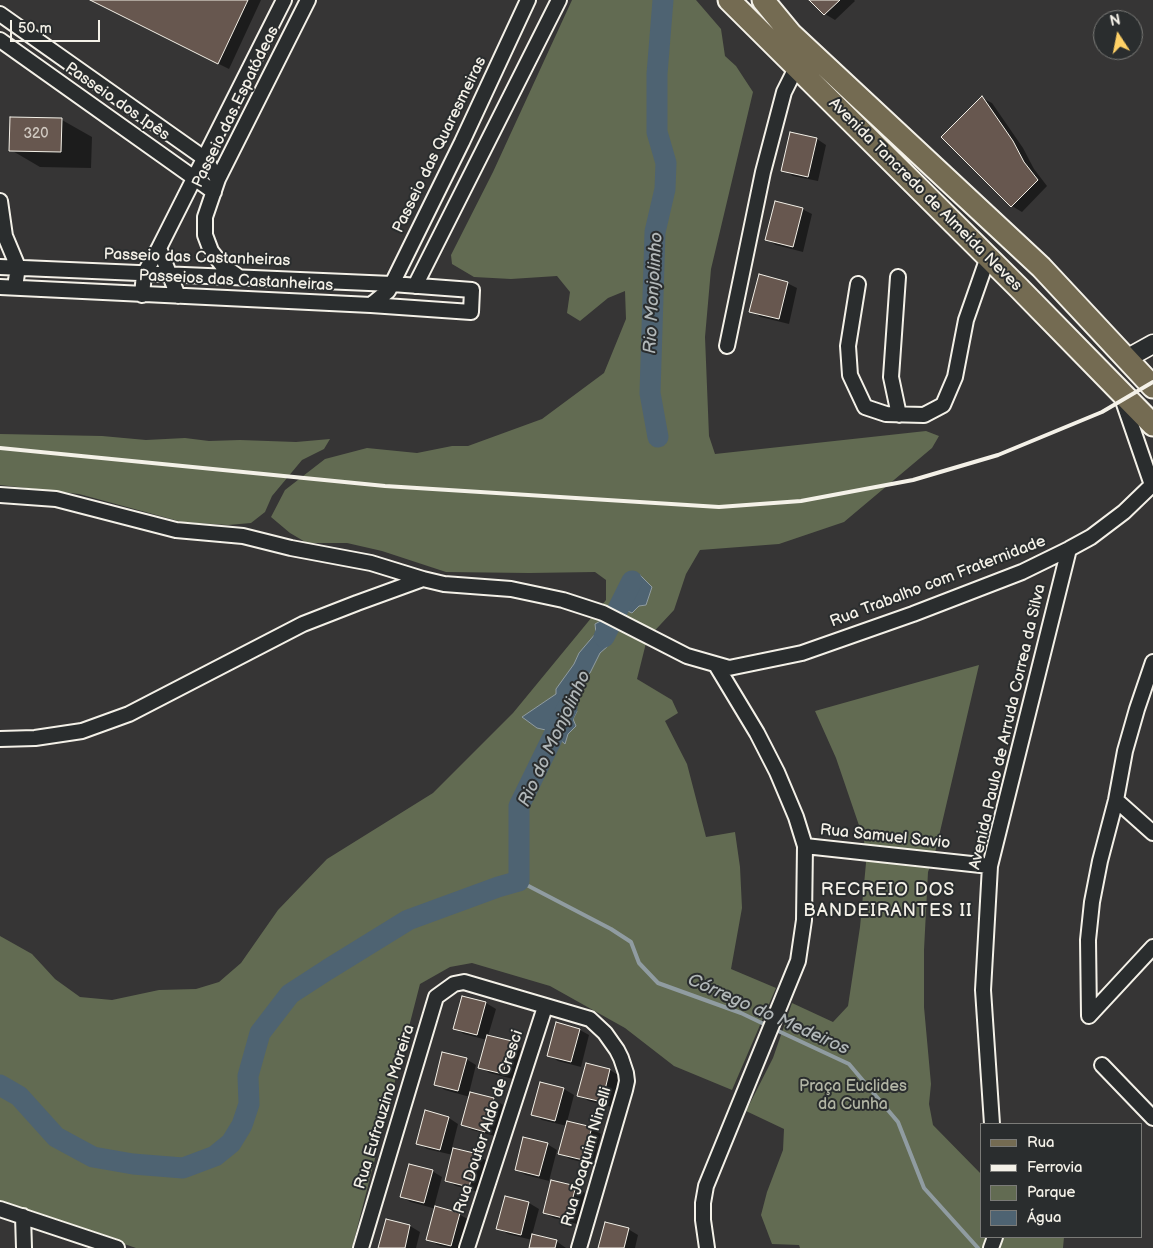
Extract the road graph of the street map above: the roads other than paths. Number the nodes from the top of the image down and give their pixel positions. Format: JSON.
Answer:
{"nodes":[{"id":1,"x":284,"y":0,"type":"edge"},
{"id":2,"x":308,"y":0,"type":"edge"},
{"id":3,"x":528,"y":0,"type":"edge"},
{"id":4,"x":559,"y":0,"type":"edge"},
{"id":5,"x":729,"y":0,"type":"edge"},
{"id":6,"x":754,"y":0,"type":"edge"},
{"id":7,"x":763,"y":0,"type":"edge"},
{"id":8,"x":1,"y":17,"type":"edge"},
{"id":9,"x":791,"y":34,"type":"junction"},
{"id":10,"x":0,"y":40,"type":"edge"},
{"id":11,"x":44,"y":46,"type":"junction"},
{"id":12,"x":15,"y":51,"type":"junction"},
{"id":13,"x":0,"y":55,"type":"edge"},
{"id":14,"x":28,"y":60,"type":"junction"},
{"id":15,"x":796,"y":68,"type":"junction"},
{"id":16,"x":151,"y":120,"type":"junction"},
{"id":17,"x":138,"y":139,"type":"junction"},
{"id":18,"x":204,"y":158,"type":"junction"},
{"id":19,"x":195,"y":178,"type":"junction"},
{"id":20,"x":216,"y":186,"type":"junction"},
{"id":21,"x":0,"y":201,"type":"edge"},
{"id":22,"x":3,"y":236,"type":"edge"},
{"id":23,"x":1010,"y":237,"type":"junction"},
{"id":24,"x":159,"y":248,"type":"junction"},
{"id":25,"x":988,"y":257,"type":"junction"},
{"id":26,"x":0,"y":267,"type":"edge"},
{"id":27,"x":18,"y":267,"type":"junction"},
{"id":28,"x":1041,"y":267,"type":"junction"},
{"id":29,"x":144,"y":274,"type":"junction"},
{"id":30,"x":169,"y":275,"type":"junction"},
{"id":31,"x":202,"y":276,"type":"junction"},
{"id":32,"x":898,"y":277,"type":"dead end"},
{"id":33,"x":240,"y":278,"type":"junction"},
{"id":34,"x":392,"y":284,"type":"junction"},
{"id":35,"x":858,"y":284,"type":"dead end"},
{"id":36,"x":415,"y":286,"type":"junction"},
{"id":37,"x":0,"y":287,"type":"edge"},
{"id":38,"x":15,"y":287,"type":"junction"},
{"id":39,"x":1019,"y":288,"type":"junction"},
{"id":40,"x":142,"y":295,"type":"junction"},
{"id":41,"x":178,"y":296,"type":"junction"},
{"id":42,"x":202,"y":297,"type":"junction"},
{"id":43,"x":371,"y":305,"type":"junction"},
{"id":44,"x":1152,"y":345,"type":"edge"},
{"id":45,"x":727,"y":346,"type":"dead end"},
{"id":46,"x":1131,"y":364,"type":"junction"},
{"id":47,"x":1153,"y":387,"type":"edge"},
{"id":48,"x":1120,"y":392,"type":"junction"},
{"id":49,"x":898,"y":415,"type":"junction"},
{"id":50,"x":1153,"y":425,"type":"edge"},
{"id":51,"x":1152,"y":485,"type":"edge"},
{"id":52,"x":0,"y":494,"type":"edge"},
{"id":53,"x":1069,"y":549,"type":"junction"},
{"id":54,"x":423,"y":579,"type":"junction"},
{"id":55,"x":1153,"y":662,"type":"edge"},
{"id":56,"x":716,"y":665,"type":"junction"},
{"id":57,"x":0,"y":739,"type":"edge"},
{"id":58,"x":1116,"y":800,"type":"junction"},
{"id":59,"x":1153,"y":833,"type":"edge"},
{"id":60,"x":805,"y":846,"type":"junction"},
{"id":61,"x":990,"y":866,"type":"junction"},
{"id":62,"x":1153,"y":947,"type":"edge"},
{"id":63,"x":454,"y":984,"type":"joint"},
{"id":64,"x":545,"y":1006,"type":"junction"},
{"id":65,"x":1102,"y":1065,"type":"dead end"},
{"id":66,"x":1150,"y":1118,"type":"edge"},
{"id":67,"x":992,"y":1123,"type":"edge"},
{"id":68,"x":0,"y":1209,"type":"edge"},
{"id":69,"x":23,"y":1216,"type":"junction"},
{"id":70,"x":24,"y":1248,"type":"edge"},
{"id":71,"x":117,"y":1248,"type":"edge"},
{"id":72,"x":361,"y":1248,"type":"edge"},
{"id":73,"x":467,"y":1248,"type":"edge"},
{"id":74,"x":579,"y":1248,"type":"edge"},
{"id":75,"x":707,"y":1248,"type":"edge"}],
"edges":[{"from":1,"to":18,"type":"street","name":"Passeio das Espatódeas"},
{"from":2,"to":20,"type":"street","name":"Passeio das Espatódeas"},
{"from":3,"to":34,"type":"street","name":"Passeio das Quaresmeiras"},
{"from":4,"to":36,"type":"street"},
{"from":5,"to":15,"type":"main road","name":"Avenida Tancredo de Almeida Neves"},
{"from":6,"to":9,"type":"main road"},
{"from":7,"to":9,"type":"main road","name":"Avenida Tancredo de Almeida Neves"},
{"from":8,"to":11,"type":"street","name":"Passeio dos Ipês"},
{"from":9,"to":23,"type":"main road","name":"Avenida Tancredo de Almeida Neves"},
{"from":10,"to":12,"type":"street","name":"Passeio dos Ipês"},
{"from":11,"to":14,"type":"street"},
{"from":11,"to":16,"type":"street","name":"Passeio dos Ipês"},
{"from":12,"to":13,"type":"street"},
{"from":12,"to":14,"type":"street","name":"Passeio dos Ipês"},
{"from":14,"to":17,"type":"street","name":"Passeio dos Ipês"},
{"from":15,"to":25,"type":"main road","name":"Avenida Tancredo de Almeida Neves"},
{"from":15,"to":45,"type":"street"},
{"from":16,"to":17,"type":"street"},
{"from":16,"to":18,"type":"street","name":"Passeio dos Ipês"},
{"from":17,"to":19,"type":"street","name":"Passeio dos Ipês"},
{"from":18,"to":19,"type":"street","name":"Passeio das Espatódeas"},
{"from":18,"to":20,"type":"street"},
{"from":19,"to":20,"type":"street","name":"Passeio dos Ipês"},
{"from":19,"to":24,"type":"street","name":"Passeio das Espatódeas"},
{"from":20,"to":33,"type":"street","name":"Passeio das Espatódeas"},
{"from":21,"to":22,"type":"street"},
{"from":22,"to":27,"type":"street"},
{"from":23,"to":25,"type":"main road"},
{"from":23,"to":28,"type":"main road","name":"Avenida Tancredo de Almeida Neves"},
{"from":24,"to":29,"type":"street","name":"Passeio das Espatódeas"},
{"from":24,"to":30,"type":"street"},
{"from":25,"to":39,"type":"main road","name":"Avenida Tancredo de Almeida Neves"},
{"from":25,"to":49,"type":"street"},
{"from":26,"to":27,"type":"street","name":"Passeio das Castanheiras"},
{"from":27,"to":29,"type":"street","name":"Passeio das Castanheiras"},
{"from":27,"to":38,"type":"street"},
{"from":28,"to":39,"type":"main road"},
{"from":28,"to":46,"type":"main road","name":"Avenida Tancredo de Almeida Neves"},
{"from":29,"to":30,"type":"street","name":"Passeio das Castanheiras"},
{"from":29,"to":40,"type":"street"},
{"from":30,"to":31,"type":"street","name":"Passeio das Castanheiras"},
{"from":30,"to":41,"type":"street"},
{"from":31,"to":33,"type":"street","name":"Passeio das Castanheiras"},
{"from":31,"to":42,"type":"street"},
{"from":32,"to":49,"type":"street"},
{"from":33,"to":34,"type":"street","name":"Passeio das Castanheiras"},
{"from":34,"to":36,"type":"street"},
{"from":34,"to":43,"type":"street","name":"Passeio das Quaresmeiras"},
{"from":35,"to":49,"type":"street"},
{"from":36,"to":43,"type":"street","name":"Passeios das Castanheiras"},
{"from":37,"to":38,"type":"street","name":"Passeios das Castanheiras"},
{"from":38,"to":40,"type":"street","name":"Passeios das Castanheiras"},
{"from":39,"to":48,"type":"main road","name":"Avenida Tancredo de Almeida Neves"},
{"from":40,"to":41,"type":"street","name":"Passeios das Castanheiras"},
{"from":41,"to":42,"type":"street","name":"Passeios das Castanheiras"},
{"from":42,"to":43,"type":"street","name":"Passeios das Castanheiras"},
{"from":44,"to":46,"type":"street"},
{"from":46,"to":47,"type":"main road","name":"Avenida Tancredo de Almeida Neves"},
{"from":48,"to":50,"type":"main road","name":"Avenida Tancredo de Almeida Neves"},
{"from":48,"to":51,"type":"street","name":"Avenida Tancredo de Almeida Neves"},
{"from":51,"to":53,"type":"street","name":"Rua Trabalho com Fraternidade"},
{"from":52,"to":54,"type":"street","name":"Rua Trabalho com Fraternidade"},
{"from":53,"to":56,"type":"street","name":"Rua Trabalho com Fraternidade"},
{"from":53,"to":61,"type":"street","name":"Avenida Paulo de Arruda Correa da Silva"},
{"from":54,"to":56,"type":"street","name":"Rua Trabalho com Fraternidade"},
{"from":54,"to":57,"type":"street"},
{"from":55,"to":58,"type":"street"},
{"from":56,"to":60,"type":"street"},
{"from":58,"to":59,"type":"street"},
{"from":58,"to":62,"type":"street"},
{"from":60,"to":61,"type":"street","name":"Rua Samuel Savio"},
{"from":60,"to":75,"type":"street"},
{"from":61,"to":67,"type":"street","name":"Avenida Paulo de Arruda Correa da Silva"},
{"from":63,"to":64,"type":"street","name":"Rua Joaquim Ninelli"},
{"from":63,"to":72,"type":"street","name":"Rua Eufrauzino Moreira"},
{"from":64,"to":73,"type":"street","name":"Rua Doutor Aldo de Cresci"},
{"from":64,"to":74,"type":"street","name":"Rua Joaquim Ninelli"},
{"from":65,"to":66,"type":"street"},
{"from":68,"to":69,"type":"street"},
{"from":69,"to":70,"type":"street"},
{"from":69,"to":71,"type":"street"}]}
